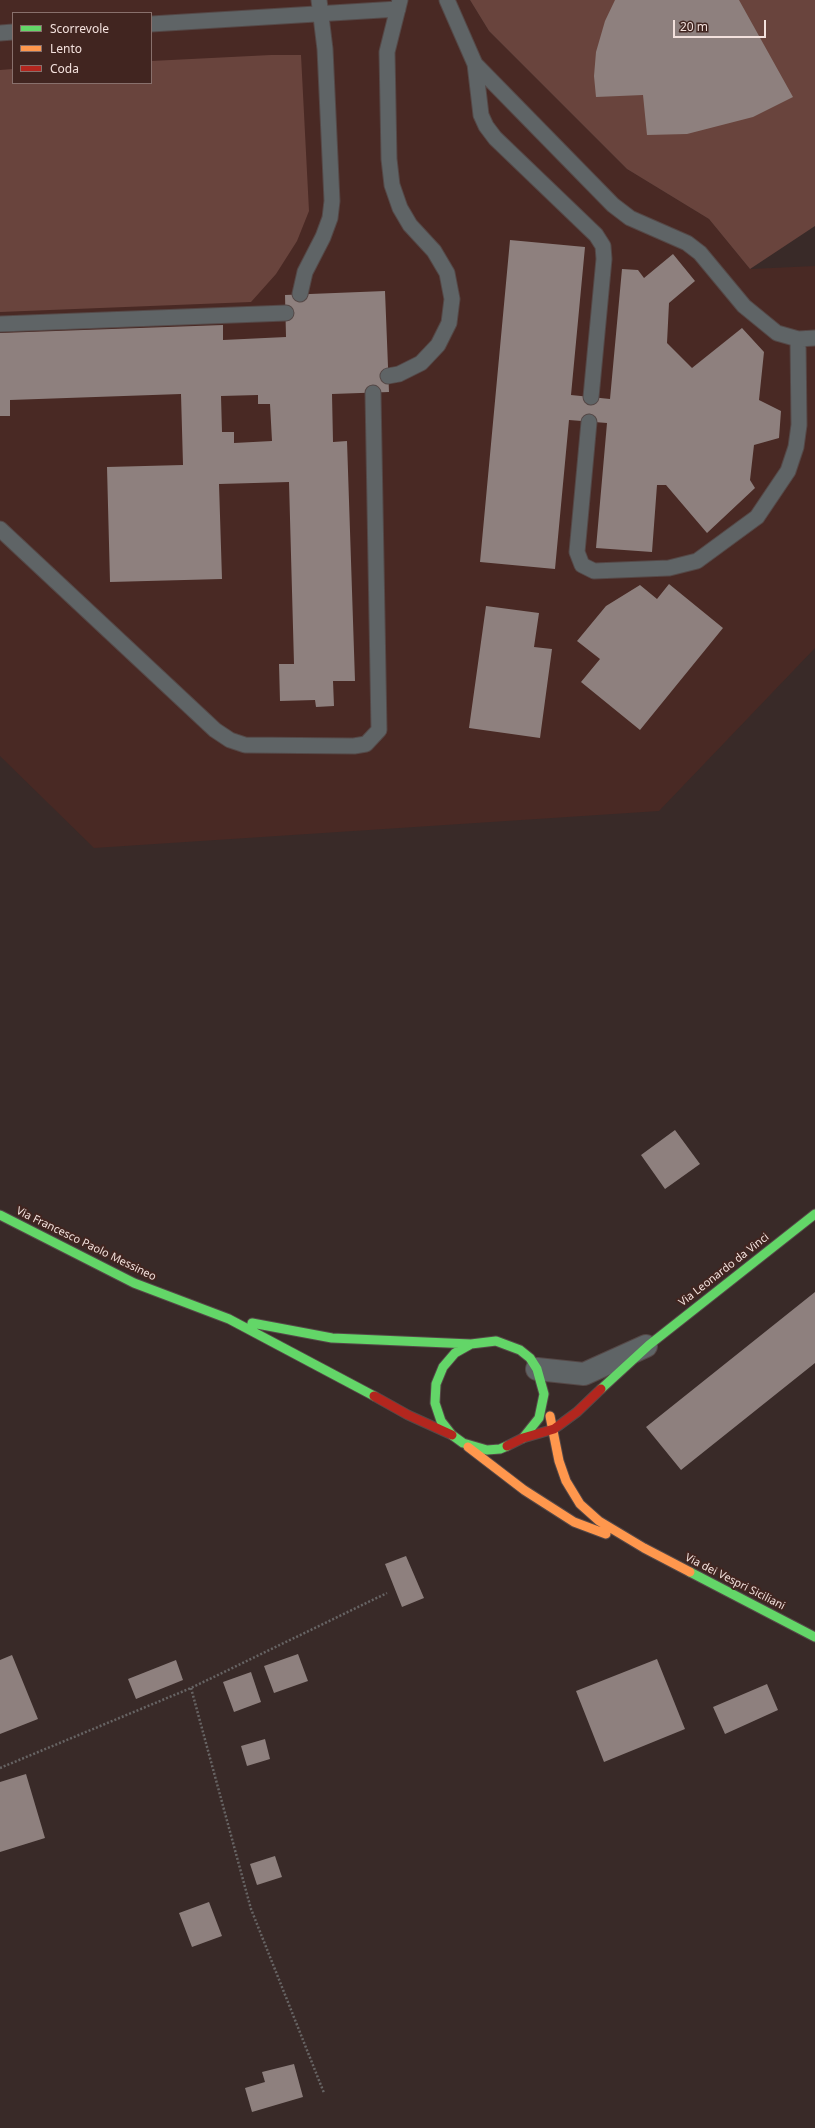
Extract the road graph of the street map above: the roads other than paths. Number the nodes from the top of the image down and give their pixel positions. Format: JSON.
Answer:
{"nodes":[{"id":1,"x":447,"y":0,"type":"edge"},
{"id":2,"x":399,"y":4,"type":"edge"},
{"id":3,"x":320,"y":7,"type":"edge"},
{"id":4,"x":152,"y":24,"type":"edge"},
{"id":5,"x":12,"y":32,"type":"edge"},
{"id":6,"x":0,"y":33,"type":"edge"},
{"id":7,"x":475,"y":64,"type":"junction"},
{"id":8,"x":300,"y":294,"type":"dead end"},
{"id":9,"x":286,"y":313,"type":"dead end"},
{"id":10,"x":0,"y":324,"type":"edge"},
{"id":11,"x":815,"y":338,"type":"edge"},
{"id":12,"x":798,"y":339,"type":"junction"},
{"id":13,"x":388,"y":376,"type":"dead end"},
{"id":14,"x":373,"y":393,"type":"dead end"},
{"id":15,"x":591,"y":397,"type":"dead end"},
{"id":16,"x":589,"y":422,"type":"dead end"},
{"id":17,"x":0,"y":529,"type":"edge"},
{"id":18,"x":815,"y":1214,"type":"edge"},
{"id":19,"x":0,"y":1215,"type":"edge"},
{"id":20,"x":229,"y":1319,"type":"junction"},
{"id":21,"x":471,"y":1344,"type":"junction"},
{"id":22,"x":649,"y":1345,"type":"junction"},
{"id":23,"x":537,"y":1369,"type":"junction"},
{"id":24,"x":544,"y":1394,"type":"junction"},
{"id":25,"x":577,"y":1412,"type":"junction"},
{"id":26,"x":554,"y":1429,"type":"junction"},
{"id":27,"x":452,"y":1435,"type":"junction"},
{"id":28,"x":523,"y":1438,"type":"junction"},
{"id":29,"x":463,"y":1443,"type":"junction"},
{"id":30,"x":559,"y":1461,"type":"junction"},
{"id":31,"x":644,"y":1548,"type":"junction"},
{"id":32,"x":815,"y":1637,"type":"edge"}],
"edges":[{"from":1,"to":7,"type":"lane"},
{"from":2,"to":3,"type":"lane"},
{"from":2,"to":13,"type":"lane"},
{"from":3,"to":4,"type":"lane"},
{"from":3,"to":8,"type":"lane"},
{"from":5,"to":6,"type":"lane"},
{"from":7,"to":12,"type":"lane"},
{"from":7,"to":15,"type":"lane"},
{"from":9,"to":10,"type":"lane"},
{"from":11,"to":12,"type":"lane"},
{"from":12,"to":16,"type":"lane"},
{"from":14,"to":17,"type":"lane"},
{"from":18,"to":22,"type":"main road","name":"Via Leonardo da Vinci"},
{"from":19,"to":20,"type":"main road","name":"Via Francesco Paolo Messineo"},
{"from":20,"to":21,"type":"main road"},
{"from":20,"to":27,"type":"main road"},
{"from":21,"to":23,"type":"main road"},
{"from":21,"to":27,"type":"main road"},
{"from":22,"to":23,"type":"street"},
{"from":22,"to":25,"type":"main road","name":"Via Leonardo da Vinci"},
{"from":23,"to":24,"type":"main road"},
{"from":24,"to":26,"type":"main road"},
{"from":24,"to":28,"type":"main road"},
{"from":25,"to":26,"type":"main road","name":"Via Leonardo da Vinci"},
{"from":25,"to":30,"type":"street"},
{"from":26,"to":28,"type":"main road"},
{"from":26,"to":30,"type":"main road"},
{"from":27,"to":29,"type":"main road"},
{"from":28,"to":29,"type":"main road"},
{"from":29,"to":31,"type":"main road"},
{"from":30,"to":31,"type":"main road"},
{"from":31,"to":32,"type":"main road","name":"Via dei Vespri Siciliani"}]}
